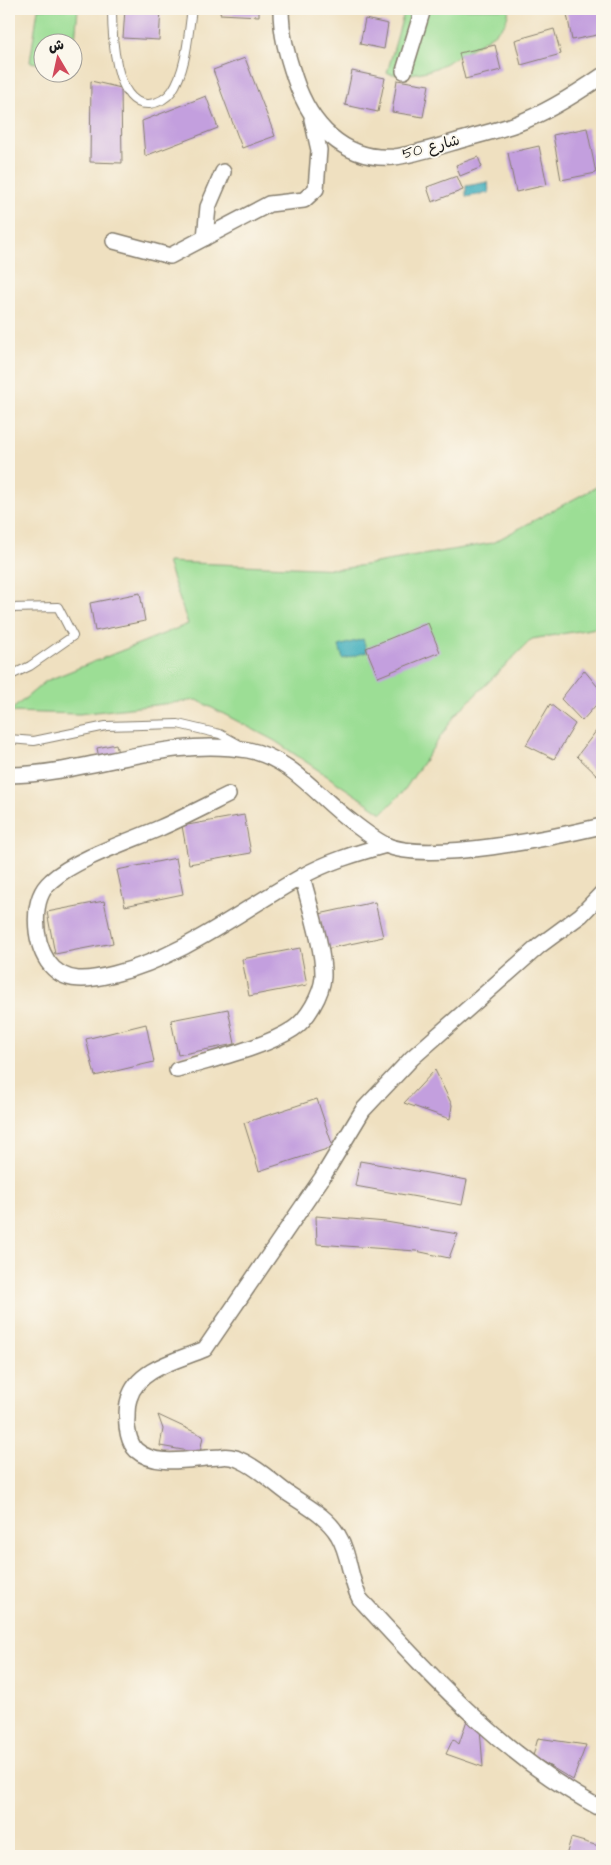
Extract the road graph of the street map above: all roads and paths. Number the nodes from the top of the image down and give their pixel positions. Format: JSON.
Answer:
{"nodes":[{"id":1,"x":112,"y":9,"type":"edge"},
{"id":2,"x":192,"y":9,"type":"edge"},
{"id":3,"x":281,"y":9,"type":"edge"},
{"id":4,"x":423,"y":9,"type":"edge"},
{"id":5,"x":404,"y":71,"type":"dead end"},
{"id":6,"x":602,"y":76,"type":"edge"},
{"id":7,"x":311,"y":115,"type":"junction"},
{"id":8,"x":223,"y":172,"type":"dead end"},
{"id":9,"x":205,"y":238,"type":"junction"},
{"id":10,"x":114,"y":240,"type":"dead end"},
{"id":11,"x":9,"y":608,"type":"edge"},
{"id":12,"x":9,"y":676,"type":"edge"},
{"id":13,"x":9,"y":739,"type":"edge"},
{"id":14,"x":248,"y":750,"type":"junction"},
{"id":15,"x":9,"y":775,"type":"edge"},
{"id":16,"x":228,"y":795,"type":"dead end"},
{"id":17,"x":602,"y":826,"type":"edge"},
{"id":18,"x":386,"y":845,"type":"junction"},
{"id":19,"x":302,"y":876,"type":"junction"},
{"id":20,"x":602,"y":893,"type":"edge"},
{"id":21,"x":177,"y":1070,"type":"dead end"},
{"id":22,"x":602,"y":1809,"type":"edge"}],
"edges":[{"from":1,"to":2,"type":"lane"},
{"from":3,"to":7,"type":"street","name":"شارع 50"},
{"from":4,"to":5,"type":"street"},
{"from":6,"to":7,"type":"street","name":"شارع 50"},
{"from":7,"to":9,"type":"street"},
{"from":8,"to":9,"type":"street"},
{"from":9,"to":10,"type":"street"},
{"from":11,"to":12,"type":"lane"},
{"from":13,"to":14,"type":"lane"},
{"from":14,"to":15,"type":"street"},
{"from":14,"to":18,"type":"street"},
{"from":16,"to":19,"type":"street"},
{"from":17,"to":18,"type":"street"},
{"from":18,"to":19,"type":"street"},
{"from":19,"to":21,"type":"street"},
{"from":20,"to":22,"type":"street"}]}
